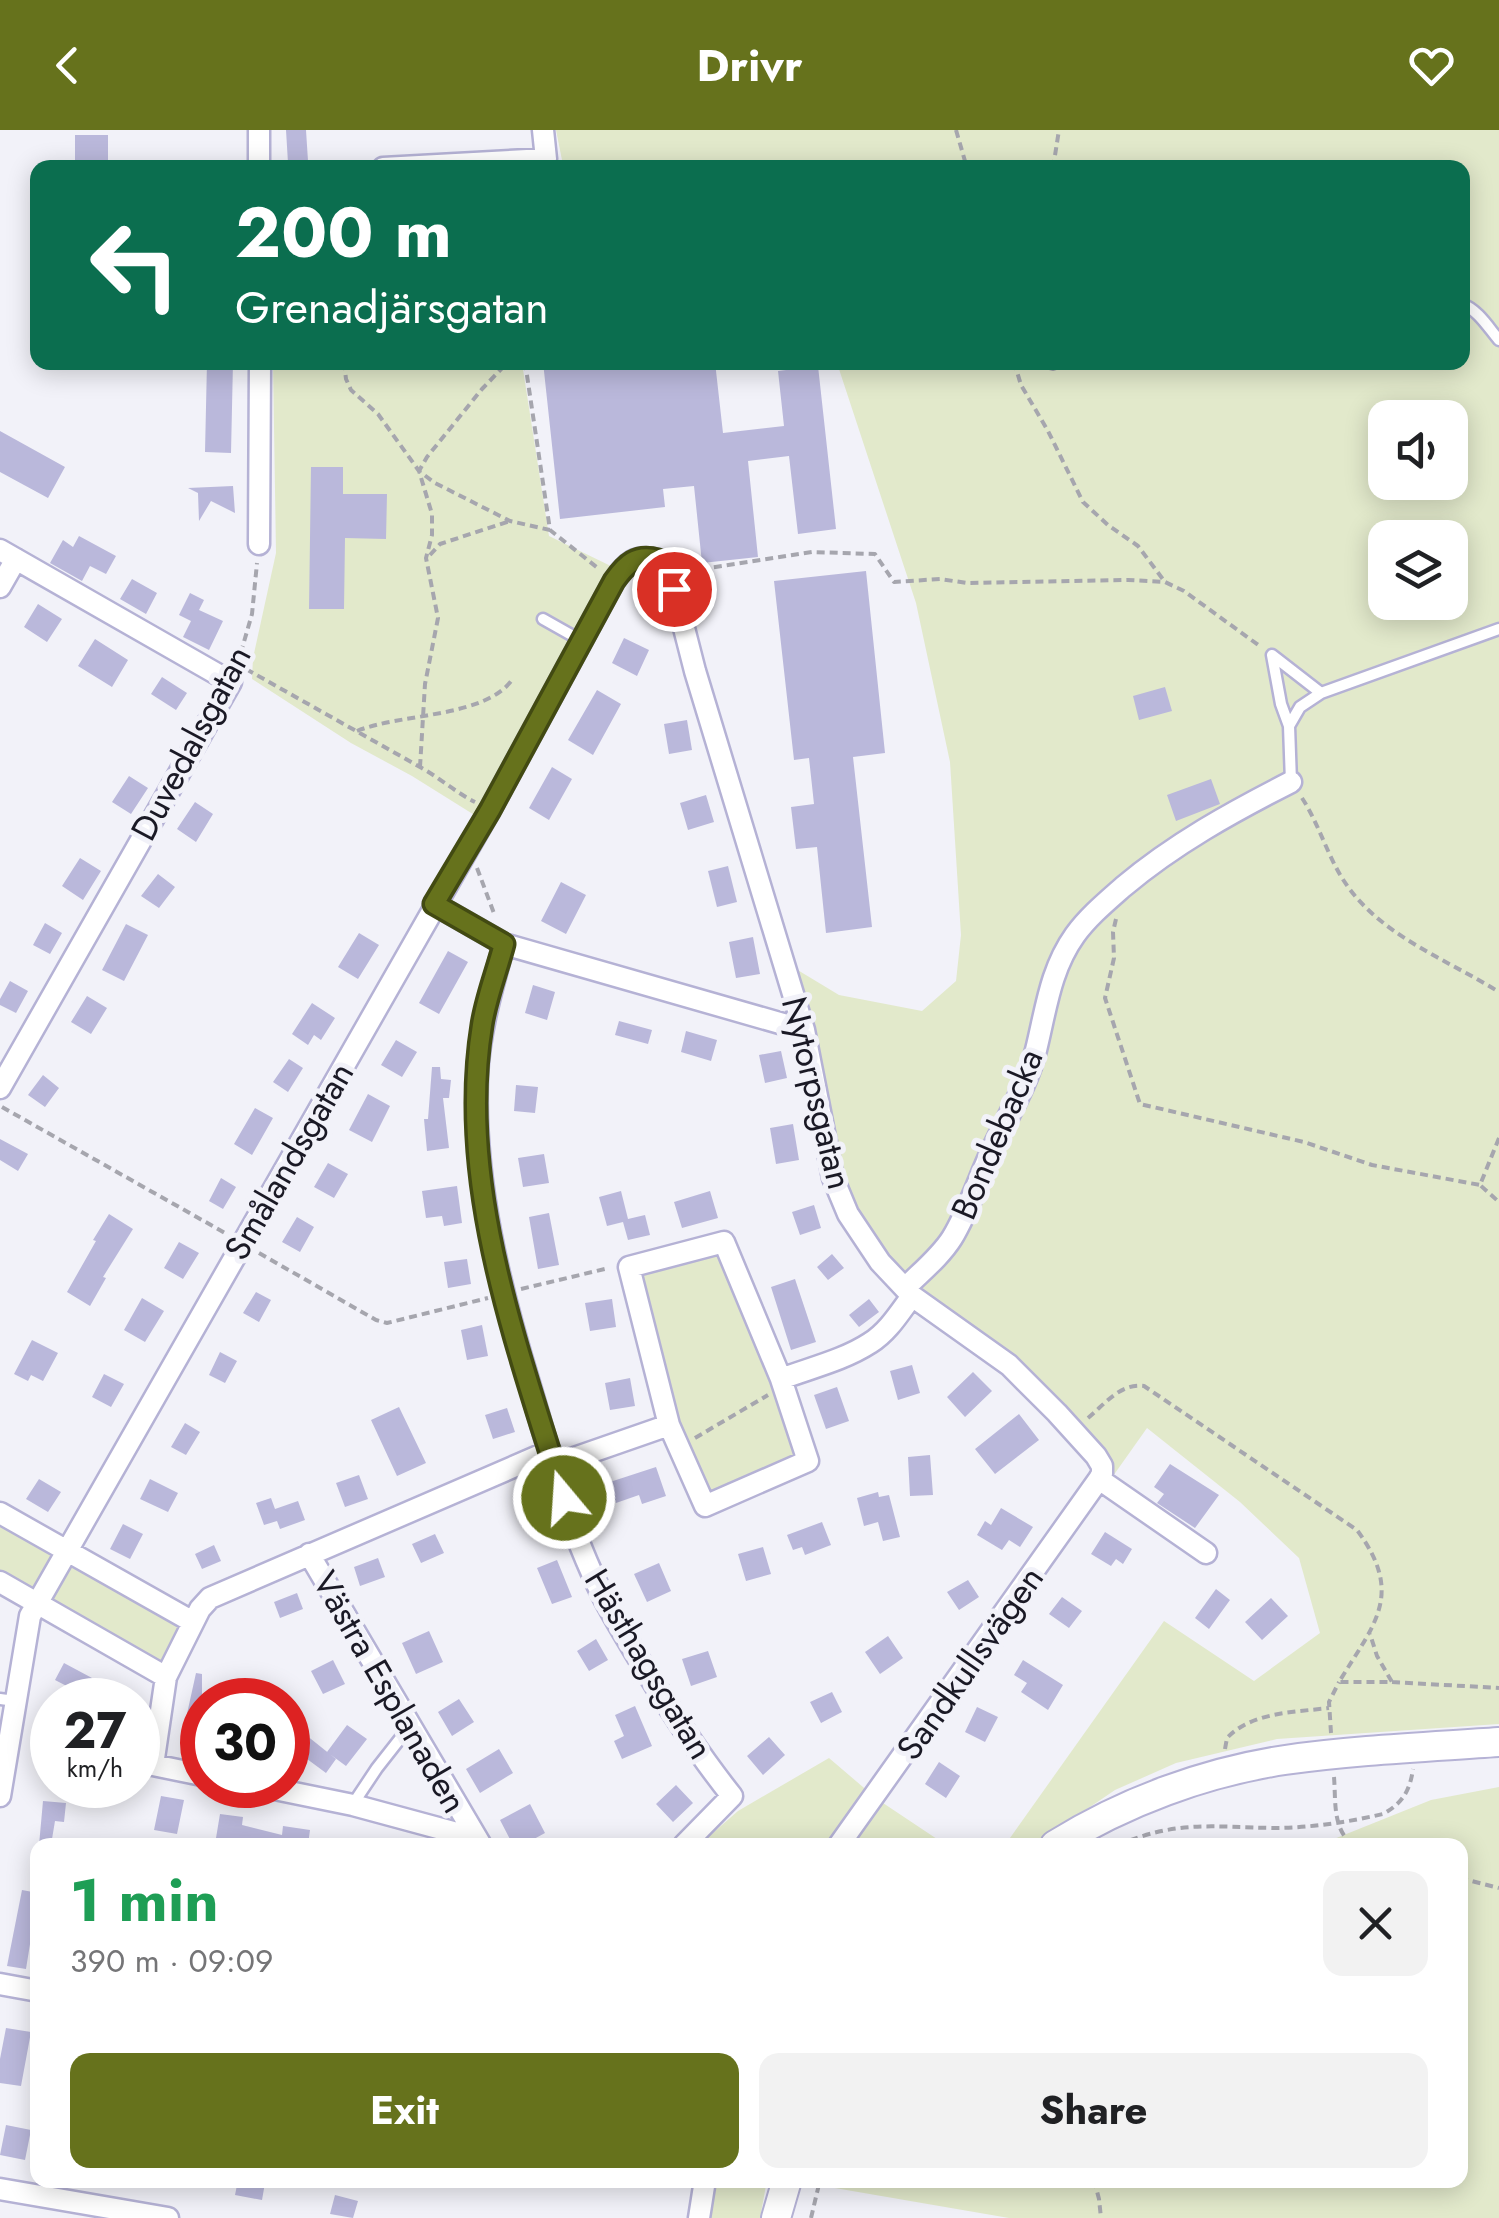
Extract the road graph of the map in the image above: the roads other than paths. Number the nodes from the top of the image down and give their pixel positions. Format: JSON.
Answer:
{"nodes":[{"id":1,"x":259,"y":130,"type":"edge"},
{"id":2,"x":542,"y":130,"type":"edge"},
{"id":3,"x":259,"y":160,"type":"edge"},
{"id":4,"x":546,"y":160,"type":"edge"},
{"id":5,"x":1470,"y":309,"type":"edge"},
{"id":6,"x":1499,"y":340,"type":"edge"},
{"id":7,"x":260,"y":370,"type":"edge"},
{"id":8,"x":258,"y":544,"type":"road end"},
{"id":9,"x":8,"y":555,"type":"edge"},
{"id":10,"x":645,"y":557,"type":"joint"},
{"id":11,"x":0,"y":587,"type":"edge"},
{"id":12,"x":544,"y":619,"type":"dead end"},
{"id":13,"x":1499,"y":629,"type":"edge"},
{"id":14,"x":582,"y":641,"type":"junction"},
{"id":15,"x":1321,"y":693,"type":"junction"},
{"id":16,"x":1289,"y":726,"type":"junction"},
{"id":17,"x":1291,"y":782,"type":"joint"},
{"id":18,"x":434,"y":904,"type":"junction"},
{"id":19,"x":504,"y":944,"type":"junction"},
{"id":20,"x":804,"y":1030,"type":"junction"},
{"id":21,"x":0,"y":1088,"type":"edge"},
{"id":22,"x":908,"y":1292,"type":"junction"},
{"id":23,"x":783,"y":1383,"type":"junction"},
{"id":24,"x":669,"y":1425,"type":"junction"},
{"id":25,"x":552,"y":1458,"type":"junction"},
{"id":26,"x":1099,"y":1480,"type":"junction"},
{"id":27,"x":0,"y":1513,"type":"edge"},
{"id":28,"x":67,"y":1550,"type":"junction"},
{"id":29,"x":1206,"y":1552,"type":"dead end"},
{"id":30,"x":309,"y":1554,"type":"junction"},
{"id":31,"x":0,"y":1582,"type":"edge"},
{"id":32,"x":37,"y":1603,"type":"junction"},
{"id":33,"x":193,"y":1622,"type":"junction"},
{"id":34,"x":166,"y":1677,"type":"junction"},
{"id":35,"x":8,"y":1700,"type":"edge"},
{"id":36,"x":410,"y":1726,"type":"junction"},
{"id":37,"x":1499,"y":1742,"type":"edge"},
{"id":38,"x":180,"y":1770,"type":"edge"},
{"id":39,"x":0,"y":1796,"type":"edge"},
{"id":40,"x":310,"y":1796,"type":"edge"},
{"id":41,"x":352,"y":1805,"type":"junction"},
{"id":42,"x":468,"y":1838,"type":"edge"},
{"id":43,"x":476,"y":1838,"type":"edge"},
{"id":44,"x":691,"y":1838,"type":"edge"},
{"id":45,"x":845,"y":1838,"type":"edge"},
{"id":46,"x":1068,"y":1838,"type":"edge"},
{"id":47,"x":0,"y":1984,"type":"edge"},
{"id":48,"x":30,"y":1990,"type":"edge"},
{"id":49,"x":705,"y":2188,"type":"edge"},
{"id":50,"x":785,"y":2188,"type":"edge"},
{"id":51,"x":0,"y":2189,"type":"edge"},
{"id":52,"x":168,"y":2218,"type":"edge"},
{"id":53,"x":699,"y":2218,"type":"edge"},
{"id":54,"x":776,"y":2218,"type":"edge"}],
"edges":[{"from":1,"to":3,"type":"street"},
{"from":2,"to":4,"type":"street"},
{"from":5,"to":6,"type":"lane"},
{"from":7,"to":8,"type":"street"},
{"from":9,"to":11,"type":"street"},
{"from":9,"to":21,"type":"street","name":"Duvedalsgatan"},
{"from":10,"to":14,"type":"street","name":"Smålandsgatan"},
{"from":10,"to":20,"type":"street","name":"Nytorpsgatan"},
{"from":12,"to":14,"type":"lane"},
{"from":13,"to":15,"type":"lane"},
{"from":14,"to":18,"type":"street","name":"Smålandsgatan"},
{"from":15,"to":16,"type":"lane"},
{"from":15,"to":16,"type":"lane"},
{"from":16,"to":17,"type":"lane"},
{"from":17,"to":22,"type":"street","name":"Bondebacka"},
{"from":18,"to":19,"type":"street"},
{"from":18,"to":28,"type":"street","name":"Smålandsgatan"},
{"from":19,"to":20,"type":"street"},
{"from":19,"to":25,"type":"street","name":"Hästhagsgatan"},
{"from":20,"to":22,"type":"street","name":"Nytorpsgatan"},
{"from":22,"to":23,"type":"street","name":"Bondebacka"},
{"from":22,"to":26,"type":"street","name":"Nytorpsgatan"},
{"from":23,"to":24,"type":"street"},
{"from":23,"to":24,"type":"street"},
{"from":24,"to":25,"type":"street"},
{"from":25,"to":30,"type":"street"},
{"from":25,"to":44,"type":"street","name":"Hästhagsgatan"},
{"from":26,"to":29,"type":"street"},
{"from":26,"to":45,"type":"street","name":"Sandkullsvägen"},
{"from":27,"to":28,"type":"street"},
{"from":28,"to":32,"type":"street","name":"Smålandsgatan"},
{"from":28,"to":33,"type":"street"},
{"from":30,"to":33,"type":"street","name":"Västra Esplanaden"},
{"from":30,"to":36,"type":"street","name":"Västra Esplanaden"},
{"from":31,"to":32,"type":"street"},
{"from":32,"to":34,"type":"street"},
{"from":32,"to":35,"type":"street","name":"Smålandsgatan"},
{"from":33,"to":34,"type":"street","name":"Västra Esplanaden"},
{"from":34,"to":38,"type":"street","name":"Västra Esplanaden"},
{"from":35,"to":39,"type":"street","name":"Smålandsgatan"},
{"from":36,"to":41,"type":"lane"},
{"from":36,"to":43,"type":"street","name":"Västra Esplanaden"},
{"from":37,"to":46,"type":"street"},
{"from":40,"to":41,"type":"street"},
{"from":41,"to":42,"type":"street"},
{"from":47,"to":48,"type":"street"},
{"from":49,"to":53,"type":"street"},
{"from":50,"to":54,"type":"street"},
{"from":51,"to":52,"type":"street"}]}
